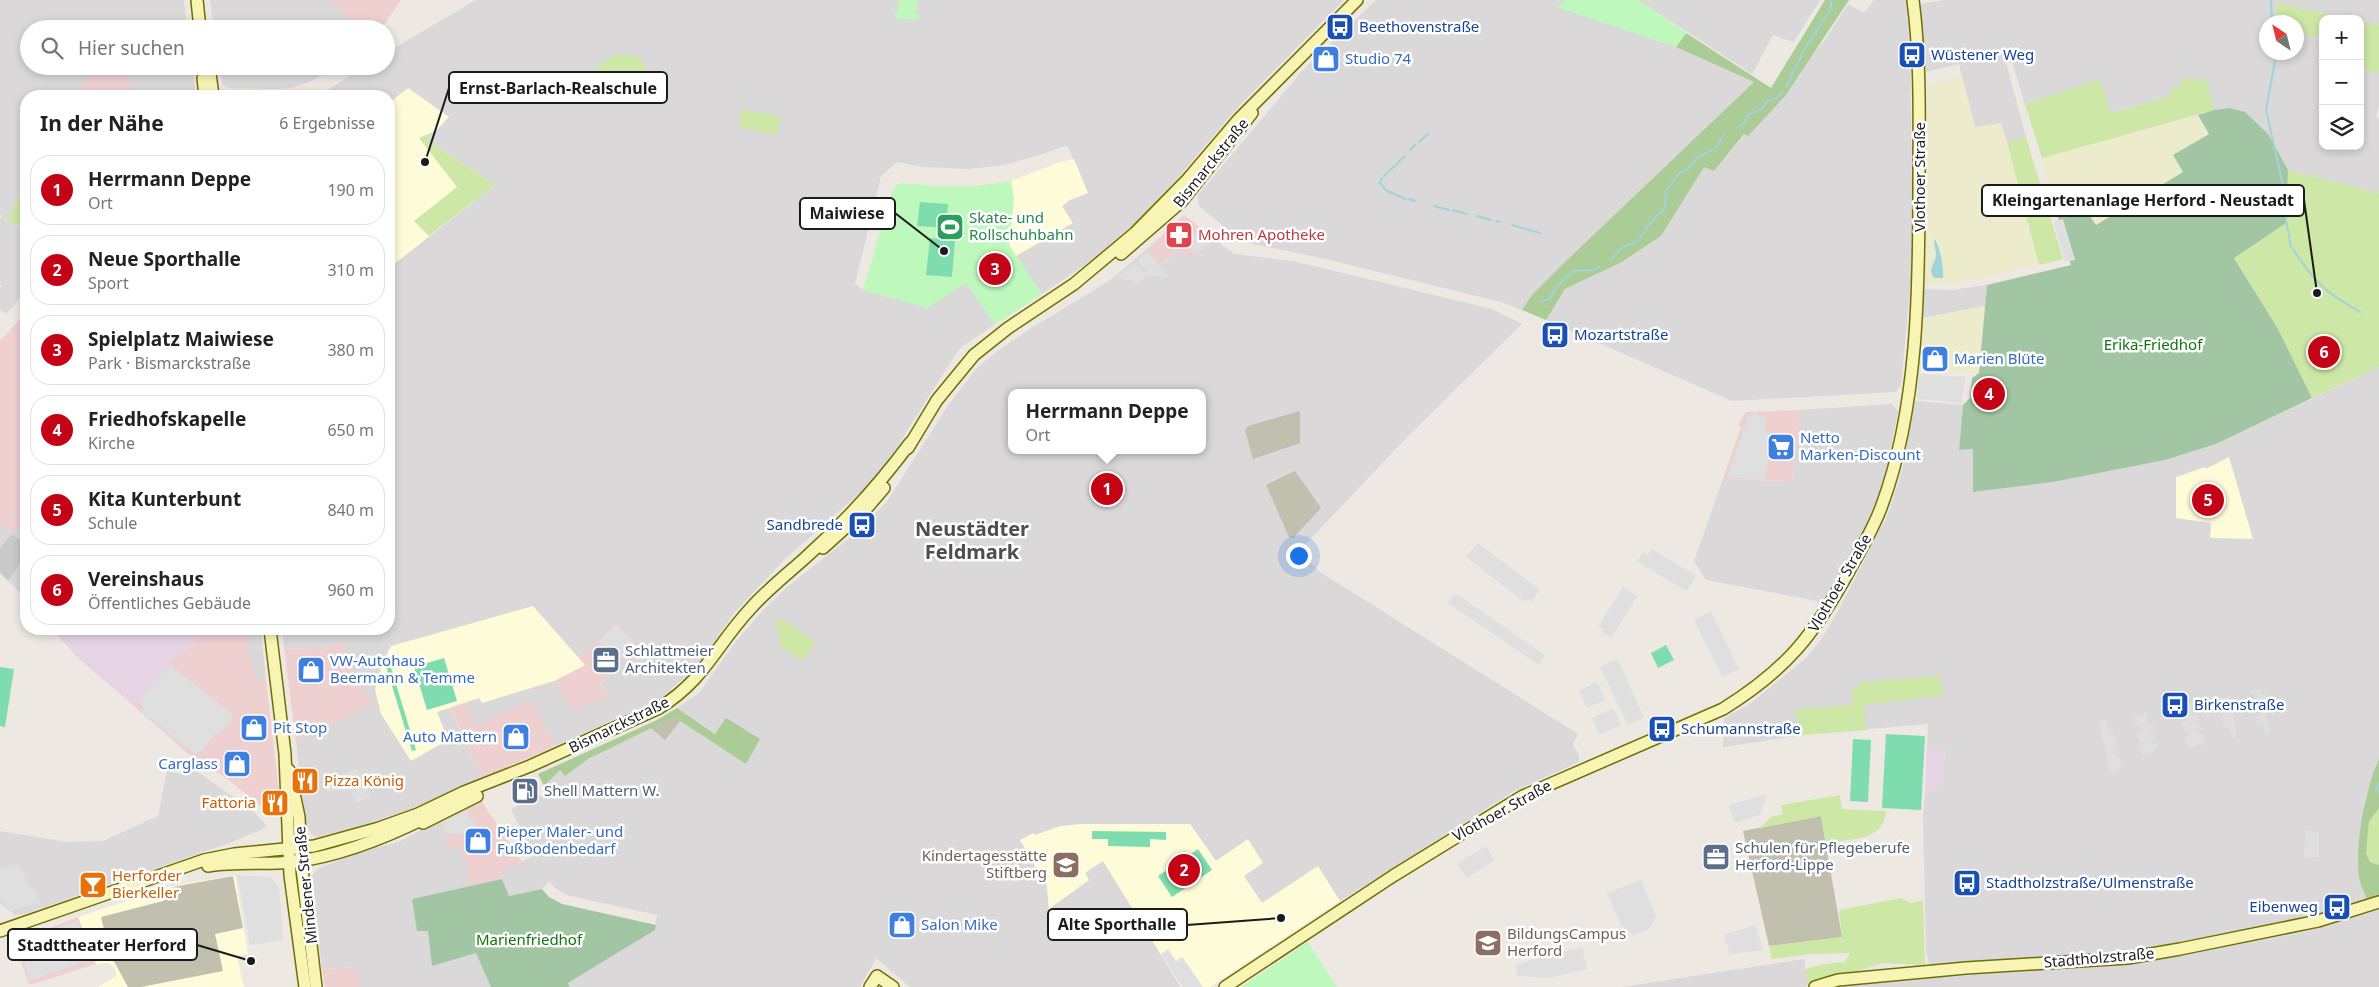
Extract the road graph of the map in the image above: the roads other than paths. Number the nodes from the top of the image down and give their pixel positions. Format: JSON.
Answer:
{"nodes":[{"id":1,"x":197,"y":0,"type":"edge"},
{"id":2,"x":1357,"y":0,"type":"edge"},
{"id":3,"x":1912,"y":0,"type":"edge"},
{"id":4,"x":199,"y":20,"type":"edge"},
{"id":5,"x":203,"y":75,"type":"edge"},
{"id":6,"x":210,"y":75,"type":"edge"},
{"id":7,"x":204,"y":90,"type":"edge"},
{"id":8,"x":212,"y":90,"type":"edge"},
{"id":9,"x":271,"y":635,"type":"edge"},
{"id":10,"x":495,"y":780,"type":"junction"},
{"id":11,"x":477,"y":796,"type":"dead end"},
{"id":12,"x":388,"y":836,"type":"junction"},
{"id":13,"x":295,"y":848,"type":"junction"},
{"id":14,"x":296,"y":861,"type":"junction"},
{"id":15,"x":139,"y":884,"type":"junction"},
{"id":16,"x":2379,"y":902,"type":"edge"},
{"id":17,"x":1,"y":929,"type":"edge"},
{"id":18,"x":305,"y":987,"type":"edge"},
{"id":19,"x":316,"y":987,"type":"edge"},
{"id":20,"x":870,"y":987,"type":"edge"},
{"id":21,"x":893,"y":987,"type":"edge"},
{"id":22,"x":1225,"y":987,"type":"edge"},
{"id":23,"x":1815,"y":987,"type":"edge"}],
"edges":[{"from":1,"to":4,"type":"main road"},
{"from":2,"to":10,"type":"main road","name":"Bismarckstraße"},
{"from":3,"to":22,"type":"main road","name":"Vlothoer Straße"},
{"from":5,"to":7,"type":"main road"},
{"from":6,"to":8,"type":"main road"},
{"from":9,"to":13,"type":"main road","name":"Mindener Straße"},
{"from":10,"to":12,"type":"main road","name":"Bismarckstraße"},
{"from":10,"to":13,"type":"main road","name":"Bismarckstraße"},
{"from":11,"to":12,"type":"main road"},
{"from":12,"to":14,"type":"main road","name":"Bismarckstraße"},
{"from":13,"to":14,"type":"main road","name":"Mindener Straße"},
{"from":13,"to":15,"type":"main road","name":"Bismarckstraße"},
{"from":14,"to":15,"type":"main road","name":"Bismarckstraße"},
{"from":14,"to":18,"type":"main road","name":"Mindener Straße"},
{"from":14,"to":19,"type":"main road","name":"Mindener Straße"},
{"from":15,"to":17,"type":"main road"},
{"from":16,"to":23,"type":"main road","name":"Stadtholzstraße"},
{"from":20,"to":21,"type":"main road"}]}
